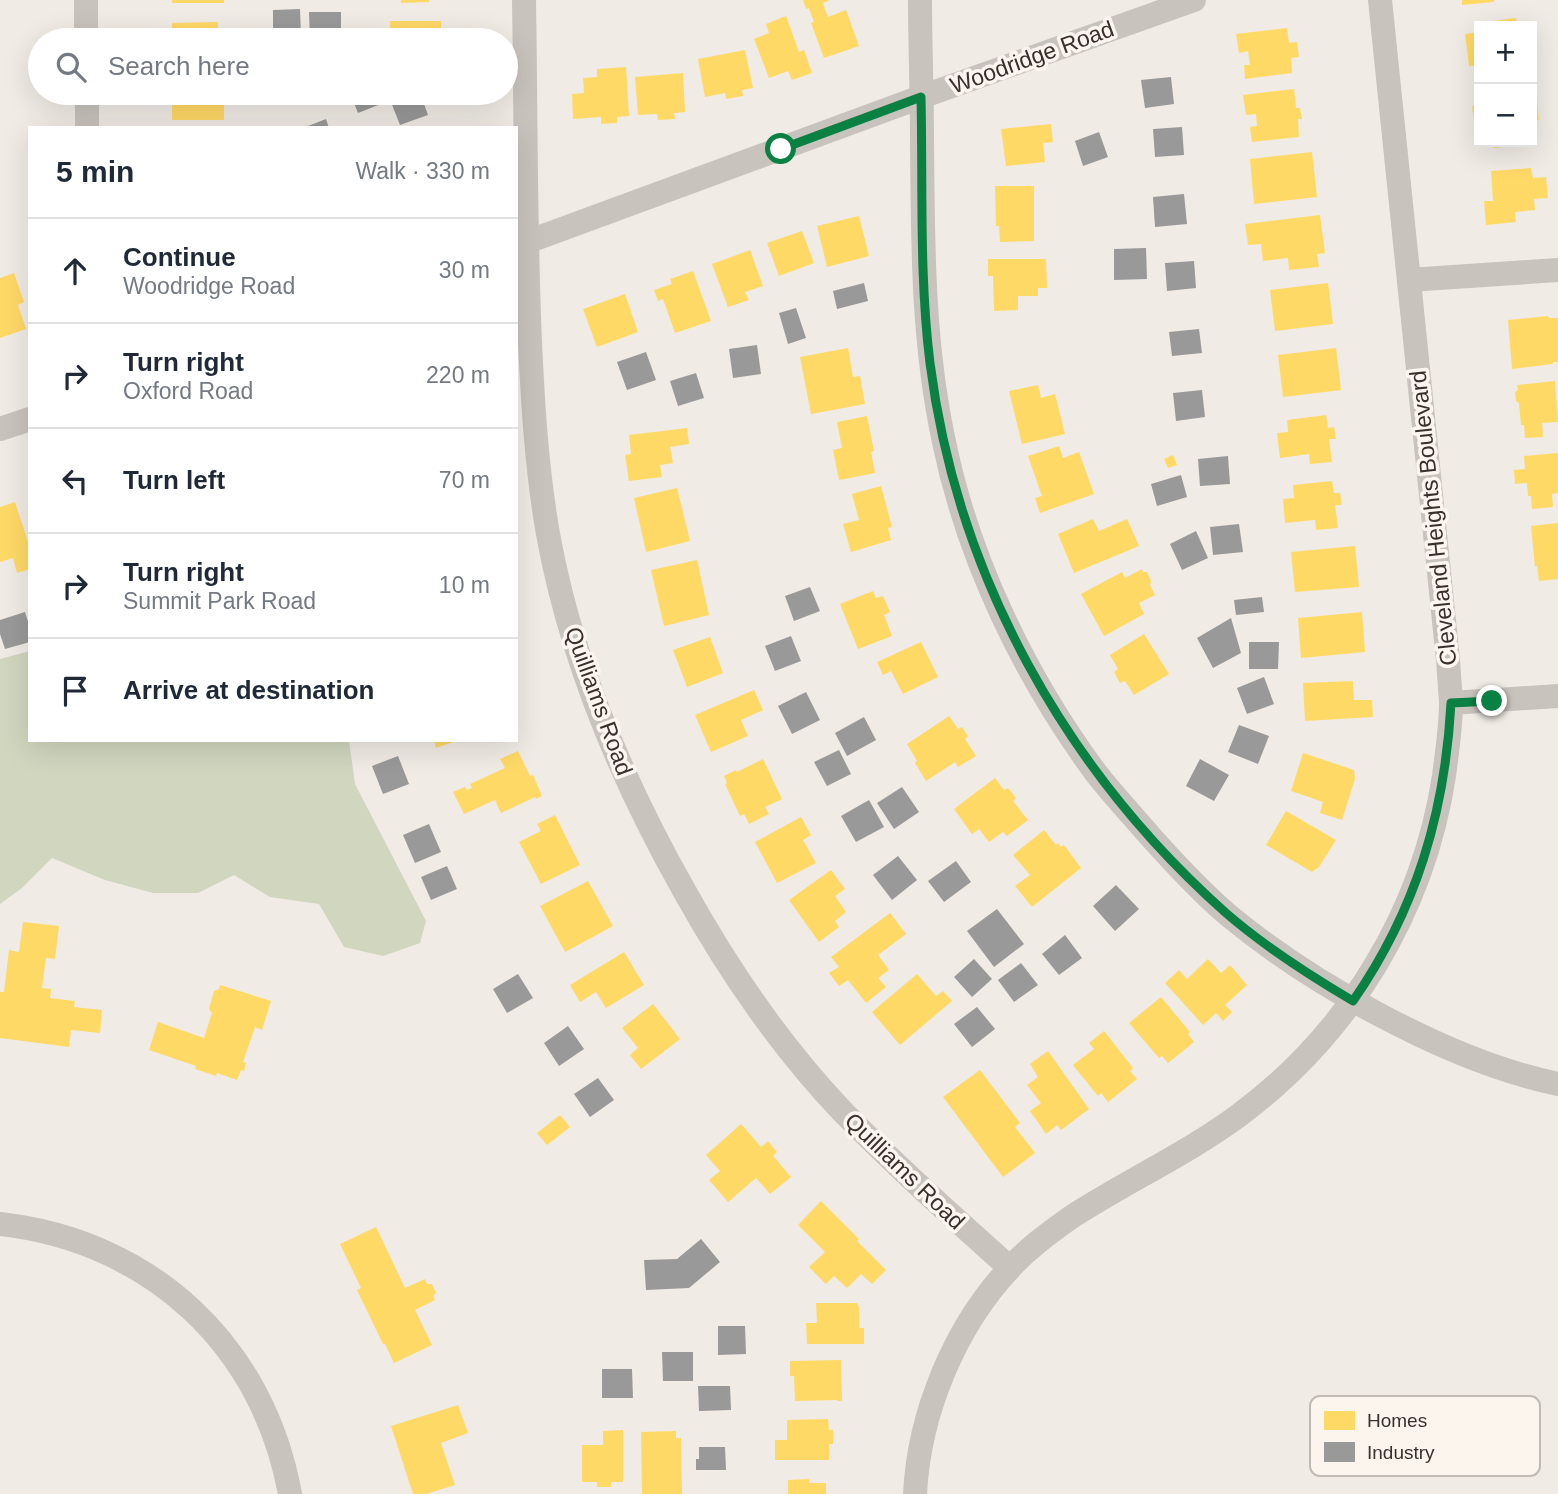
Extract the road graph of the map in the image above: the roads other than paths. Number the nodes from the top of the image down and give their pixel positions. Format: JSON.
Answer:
{"nodes":[{"id":1,"x":86,"y":0,"type":"edge"},
{"id":2,"x":524,"y":0,"type":"edge"},
{"id":3,"x":920,"y":0,"type":"edge"},
{"id":4,"x":1194,"y":0,"type":"edge"},
{"id":5,"x":1380,"y":0,"type":"edge"},
{"id":6,"x":86,"y":28,"type":"edge"},
{"id":7,"x":921,"y":97,"type":"junction"},
{"id":8,"x":87,"y":105,"type":"edge"},
{"id":9,"x":88,"y":126,"type":"edge"},
{"id":10,"x":521,"y":244,"type":"edge"},
{"id":11,"x":1558,"y":270,"type":"edge"},
{"id":12,"x":1409,"y":280,"type":"junction"},
{"id":13,"x":28,"y":420,"type":"edge"},
{"id":14,"x":0,"y":429,"type":"edge"},
{"id":15,"x":1558,"y":696,"type":"edge"},
{"id":16,"x":1451,"y":703,"type":"junction"},
{"id":17,"x":1353,"y":1001,"type":"junction"},
{"id":18,"x":1558,"y":1084,"type":"edge"},
{"id":19,"x":0,"y":1224,"type":"edge"},
{"id":20,"x":1010,"y":1268,"type":"junction"},
{"id":21,"x":290,"y":1494,"type":"edge"},
{"id":22,"x":915,"y":1494,"type":"edge"}],
"edges":[{"from":1,"to":6,"type":"street"},
{"from":2,"to":10,"type":"street","name":"Quilliams Road"},
{"from":3,"to":7,"type":"street"},
{"from":4,"to":7,"type":"street","name":"Woodridge Road"},
{"from":5,"to":12,"type":"street","name":"Cleveland Heights Boulevard"},
{"from":7,"to":10,"type":"street","name":"Woodridge Road"},
{"from":7,"to":17,"type":"street"},
{"from":8,"to":9,"type":"street"},
{"from":10,"to":20,"type":"street","name":"Quilliams Road"},
{"from":11,"to":12,"type":"street"},
{"from":12,"to":16,"type":"street","name":"Cleveland Heights Boulevard"},
{"from":13,"to":14,"type":"street"},
{"from":15,"to":16,"type":"street"},
{"from":16,"to":17,"type":"street","name":"Cleveland Heights Boulevard"},
{"from":17,"to":18,"type":"street"},
{"from":17,"to":20,"type":"street","name":"Cleveland Heights Boulevard"},
{"from":19,"to":21,"type":"street"},
{"from":20,"to":22,"type":"street","name":"Cleveland Heights Boulevard"}]}
